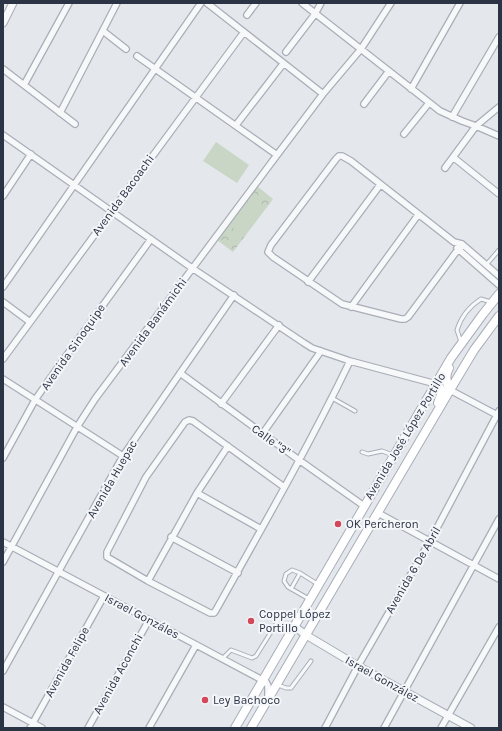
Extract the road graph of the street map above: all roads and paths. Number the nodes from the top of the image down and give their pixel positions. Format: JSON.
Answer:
{"nodes":[{"id":1,"x":13,"y":3,"type":"edge"},
{"id":2,"x":68,"y":3,"type":"edge"},
{"id":3,"x":117,"y":3,"type":"edge"},
{"id":4,"x":201,"y":3,"type":"edge"},
{"id":5,"x":207,"y":3,"type":"edge"},
{"id":6,"x":256,"y":3,"type":"edge"},
{"id":7,"x":302,"y":3,"type":"edge"},
{"id":8,"x":322,"y":3,"type":"edge"},
{"id":9,"x":391,"y":3,"type":"edge"},
{"id":10,"x":460,"y":3,"type":"edge"},
{"id":11,"x":315,"y":14,"type":"junction"},
{"id":12,"x":247,"y":15,"type":"dead end"},
{"id":13,"x":3,"y":23,"type":"edge"},
{"id":14,"x":103,"y":31,"type":"junction"},
{"id":15,"x":244,"y":32,"type":"junction"},
{"id":16,"x":499,"y":37,"type":"edge"},
{"id":17,"x":126,"y":48,"type":"dead end"},
{"id":18,"x":360,"y":49,"type":"junction"},
{"id":19,"x":286,"y":52,"type":"dead end"},
{"id":20,"x":137,"y":56,"type":"dead end"},
{"id":21,"x":283,"y":64,"type":"junction"},
{"id":22,"x":155,"y":68,"type":"junction"},
{"id":23,"x":3,"y":69,"type":"edge"},
{"id":24,"x":389,"y":71,"type":"junction"},
{"id":25,"x":24,"y":85,"type":"junction"},
{"id":26,"x":411,"y":89,"type":"junction"},
{"id":27,"x":323,"y":94,"type":"junction"},
{"id":28,"x":196,"y":97,"type":"junction"},
{"id":29,"x":429,"y":103,"type":"junction"},
{"id":30,"x":364,"y":104,"type":"dead end"},
{"id":31,"x":499,"y":107,"type":"edge"},
{"id":32,"x":60,"y":113,"type":"junction"},
{"id":33,"x":452,"y":117,"type":"junction"},
{"id":34,"x":76,"y":124,"type":"dead end"},
{"id":35,"x":236,"y":126,"type":"junction"},
{"id":36,"x":476,"y":126,"type":"junction"},
{"id":37,"x":3,"y":134,"type":"edge"},
{"id":38,"x":404,"y":134,"type":"dead end"},
{"id":39,"x":499,"y":136,"type":"edge"},
{"id":40,"x":31,"y":154,"type":"junction"},
{"id":41,"x":277,"y":155,"type":"junction"},
{"id":42,"x":453,"y":157,"type":"junction"},
{"id":43,"x":445,"y":168,"type":"dead end"},
{"id":44,"x":74,"y":184,"type":"junction"},
{"id":45,"x":380,"y":185,"type":"junction"},
{"id":46,"x":499,"y":194,"type":"edge"},
{"id":47,"x":3,"y":196,"type":"edge"},
{"id":48,"x":112,"y":211,"type":"junction"},
{"id":49,"x":418,"y":215,"type":"junction"},
{"id":50,"x":151,"y":240,"type":"junction"},
{"id":51,"x":454,"y":242,"type":"junction"},
{"id":52,"x":462,"y":244,"type":"junction"},
{"id":53,"x":458,"y":249,"type":"junction"},
{"id":54,"x":499,"y":250,"type":"edge"},
{"id":55,"x":486,"y":265,"type":"junction"},
{"id":56,"x":192,"y":268,"type":"junction"},
{"id":57,"x":499,"y":276,"type":"edge"},
{"id":58,"x":308,"y":282,"type":"junction"},
{"id":59,"x":499,"y":285,"type":"edge"},
{"id":60,"x":3,"y":286,"type":"edge"},
{"id":61,"x":499,"y":294,"type":"edge"},
{"id":62,"x":234,"y":295,"type":"junction"},
{"id":63,"x":3,"y":302,"type":"edge"},
{"id":64,"x":492,"y":303,"type":"junction"},
{"id":65,"x":351,"y":306,"type":"junction"},
{"id":66,"x":499,"y":316,"type":"edge"},
{"id":67,"x":30,"y":322,"type":"junction"},
{"id":68,"x":279,"y":325,"type":"junction"},
{"id":69,"x":462,"y":344,"type":"junction"},
{"id":70,"x":321,"y":351,"type":"junction"},
{"id":71,"x":3,"y":359,"type":"edge"},
{"id":72,"x":350,"y":361,"type":"junction"},
{"id":73,"x":180,"y":373,"type":"junction"},
{"id":74,"x":3,"y":379,"type":"edge"},
{"id":75,"x":436,"y":384,"type":"junction"},
{"id":76,"x":450,"y":390,"type":"junction"},
{"id":77,"x":332,"y":398,"type":"junction"},
{"id":78,"x":35,"y":400,"type":"junction"},
{"id":79,"x":221,"y":404,"type":"junction"},
{"id":80,"x":355,"y":411,"type":"dead end"},
{"id":81,"x":498,"y":414,"type":"edge"},
{"id":82,"x":78,"y":427,"type":"junction"},
{"id":83,"x":263,"y":433,"type":"junction"},
{"id":84,"x":419,"y":441,"type":"junction"},
{"id":85,"x":228,"y":446,"type":"junction"},
{"id":86,"x":362,"y":452,"type":"dead end"},
{"id":87,"x":394,"y":455,"type":"junction"},
{"id":88,"x":123,"y":456,"type":"junction"},
{"id":89,"x":3,"y":458,"type":"edge"},
{"id":90,"x":299,"y":460,"type":"junction"},
{"id":91,"x":284,"y":487,"type":"junction"},
{"id":92,"x":197,"y":493,"type":"junction"},
{"id":93,"x":364,"y":506,"type":"junction"},
{"id":94,"x":378,"y":514,"type":"junction"},
{"id":95,"x":499,"y":519,"type":"edge"},
{"id":96,"x":261,"y":529,"type":"junction"},
{"id":97,"x":172,"y":537,"type":"junction"},
{"id":98,"x":430,"y":541,"type":"junction"},
{"id":99,"x":3,"y":542,"type":"edge"},
{"id":100,"x":12,"y":546,"type":"junction"},
{"id":101,"x":3,"y":562,"type":"edge"},
{"id":102,"x":473,"y":564,"type":"junction"},
{"id":103,"x":60,"y":572,"type":"junction"},
{"id":104,"x":238,"y":573,"type":"junction"},
{"id":105,"x":300,"y":573,"type":"junction"},
{"id":106,"x":499,"y":579,"type":"edge"},
{"id":107,"x":148,"y":581,"type":"junction"},
{"id":108,"x":318,"y":585,"type":"junction"},
{"id":109,"x":291,"y":589,"type":"junction"},
{"id":110,"x":104,"y":596,"type":"junction"},
{"id":111,"x":310,"y":600,"type":"junction"},
{"id":112,"x":285,"y":614,"type":"dead end"},
{"id":113,"x":149,"y":620,"type":"junction"},
{"id":114,"x":295,"y":626,"type":"junction"},
{"id":115,"x":499,"y":626,"type":"edge"},
{"id":116,"x":306,"y":636,"type":"junction"},
{"id":117,"x":196,"y":645,"type":"junction"},
{"id":118,"x":222,"y":659,"type":"junction"},
{"id":119,"x":311,"y":661,"type":"dead end"},
{"id":120,"x":358,"y":666,"type":"junction"},
{"id":121,"x":3,"y":672,"type":"edge"},
{"id":122,"x":263,"y":681,"type":"junction"},
{"id":123,"x":276,"y":685,"type":"junction"},
{"id":124,"x":404,"y":691,"type":"junction"},
{"id":125,"x":268,"y":698,"type":"junction"},
{"id":126,"x":3,"y":707,"type":"edge"},
{"id":127,"x":448,"y":715,"type":"junction"},
{"id":128,"x":32,"y":726,"type":"edge"},
{"id":129,"x":42,"y":728,"type":"edge"},
{"id":130,"x":88,"y":728,"type":"edge"},
{"id":131,"x":149,"y":728,"type":"edge"},
{"id":132,"x":235,"y":728,"type":"edge"},
{"id":133,"x":251,"y":728,"type":"edge"},
{"id":134,"x":324,"y":728,"type":"edge"},
{"id":135,"x":384,"y":728,"type":"edge"},
{"id":136,"x":441,"y":728,"type":"edge"},
{"id":137,"x":471,"y":728,"type":"edge"}],
"edges":[{"from":1,"to":13,"type":"street"},
{"from":2,"to":25,"type":"street"},
{"from":3,"to":14,"type":"street"},
{"from":4,"to":22,"type":"street"},
{"from":5,"to":15,"type":"street"},
{"from":6,"to":12,"type":"street"},
{"from":7,"to":11,"type":"street"},
{"from":8,"to":11,"type":"street"},
{"from":9,"to":18,"type":"street","name":"Avenida Banámichi"},
{"from":10,"to":26,"type":"street"},
{"from":11,"to":18,"type":"street"},
{"from":11,"to":19,"type":"street"},
{"from":14,"to":17,"type":"street"},
{"from":14,"to":32,"type":"street"},
{"from":15,"to":21,"type":"street"},
{"from":15,"to":28,"type":"street","name":"Avenida Bacoachi"},
{"from":16,"to":33,"type":"street"},
{"from":18,"to":24,"type":"street"},
{"from":18,"to":27,"type":"street","name":"Avenida Banámichi"},
{"from":20,"to":22,"type":"street"},
{"from":21,"to":27,"type":"street"},
{"from":21,"to":35,"type":"street"},
{"from":22,"to":28,"type":"street"},
{"from":22,"to":44,"type":"street"},
{"from":23,"to":25,"type":"street"},
{"from":24,"to":26,"type":"street"},
{"from":24,"to":30,"type":"street"},
{"from":25,"to":32,"type":"street"},
{"from":26,"to":29,"type":"street"},
{"from":27,"to":41,"type":"street","name":"Avenida Banámichi"},
{"from":28,"to":35,"type":"street"},
{"from":28,"to":48,"type":"street","name":"Avenida Bacoachi"},
{"from":29,"to":33,"type":"street"},
{"from":29,"to":38,"type":"street"},
{"from":31,"to":36,"type":"street"},
{"from":32,"to":34,"type":"street"},
{"from":33,"to":36,"type":"street"},
{"from":35,"to":41,"type":"street"},
{"from":36,"to":39,"type":"street"},
{"from":36,"to":42,"type":"street"},
{"from":37,"to":40,"type":"street"},
{"from":40,"to":44,"type":"street"},
{"from":40,"to":47,"type":"street"},
{"from":41,"to":56,"type":"street","name":"Avenida Banámichi"},
{"from":42,"to":43,"type":"street"},
{"from":42,"to":46,"type":"street"},
{"from":44,"to":48,"type":"street"},
{"from":44,"to":60,"type":"street"},
{"from":45,"to":49,"type":"street"},
{"from":45,"to":58,"type":"street"},
{"from":45,"to":58,"type":"street"},
{"from":48,"to":50,"type":"street"},
{"from":48,"to":67,"type":"street","name":"Avenida Bacoachi"},
{"from":49,"to":51,"type":"street"},
{"from":49,"to":65,"type":"street"},
{"from":50,"to":56,"type":"street"},
{"from":50,"to":78,"type":"street","name":"Avenida Sinoquipe"},
{"from":51,"to":52,"type":"street"},
{"from":51,"to":53,"type":"street"},
{"from":52,"to":53,"type":"street"},
{"from":52,"to":55,"type":"street"},
{"from":53,"to":59,"type":"street"},
{"from":53,"to":65,"type":"street"},
{"from":54,"to":55,"type":"lane"},
{"from":55,"to":57,"type":"street"},
{"from":56,"to":62,"type":"street"},
{"from":56,"to":82,"type":"street","name":"Avenida Banámichi"},
{"from":58,"to":65,"type":"street"},
{"from":61,"to":64,"type":"main road","name":"Avenida José López Portillo"},
{"from":62,"to":68,"type":"street"},
{"from":62,"to":73,"type":"street","name":"Avenida Huepac"},
{"from":63,"to":67,"type":"street"},
{"from":64,"to":69,"type":"main road","name":"Avenida José López Portillo"},
{"from":64,"to":69,"type":"lane"},
{"from":66,"to":76,"type":"main road","name":"Avenida José López Portillo"},
{"from":67,"to":71,"type":"street","name":"Avenida Bacoachi"},
{"from":68,"to":70,"type":"street"},
{"from":68,"to":79,"type":"street"},
{"from":69,"to":75,"type":"main road","name":"Avenida José López Portillo"},
{"from":69,"to":76,"type":"main road"},
{"from":70,"to":72,"type":"street"},
{"from":70,"to":83,"type":"street"},
{"from":72,"to":75,"type":"street"},
{"from":72,"to":77,"type":"street"},
{"from":73,"to":79,"type":"street","name":"Calle \"3\""},
{"from":73,"to":88,"type":"street","name":"Avenida Huepac"},
{"from":74,"to":78,"type":"street"},
{"from":75,"to":84,"type":"main road"},
{"from":75,"to":87,"type":"main road","name":"Avenida José López Portillo"},
{"from":76,"to":81,"type":"street"},
{"from":76,"to":84,"type":"main road","name":"Avenida José López Portillo"},
{"from":77,"to":80,"type":"lane"},
{"from":77,"to":90,"type":"street"},
{"from":78,"to":82,"type":"street"},
{"from":78,"to":89,"type":"street","name":"Avenida Sinoquipe"},
{"from":79,"to":83,"type":"street","name":"Calle \"3\""},
{"from":81,"to":98,"type":"street","name":"Avenida 6 De Abril"},
{"from":82,"to":88,"type":"street"},
{"from":82,"to":100,"type":"street","name":"Avenida Banámichi"},
{"from":83,"to":90,"type":"street","name":"Calle \"3\""},
{"from":84,"to":94,"type":"main road","name":"Avenida José López Portillo"},
{"from":85,"to":91,"type":"street"},
{"from":85,"to":92,"type":"street"},
{"from":85,"to":107,"type":"street"},
{"from":86,"to":87,"type":"lane"},
{"from":87,"to":93,"type":"main road","name":"Avenida José López Portillo"},
{"from":88,"to":103,"type":"street","name":"Avenida Huepac"},
{"from":90,"to":91,"type":"street"},
{"from":90,"to":93,"type":"street","name":"Calle \"3\""},
{"from":91,"to":96,"type":"street"},
{"from":92,"to":96,"type":"street"},
{"from":92,"to":97,"type":"street"},
{"from":93,"to":108,"type":"main road","name":"Avenida José López Portillo"},
{"from":94,"to":98,"type":"street"},
{"from":94,"to":116,"type":"main road","name":"Avenida José López Portillo"},
{"from":95,"to":102,"type":"street"},
{"from":96,"to":104,"type":"street"},
{"from":97,"to":104,"type":"street"},
{"from":97,"to":107,"type":"street"},
{"from":98,"to":102,"type":"street"},
{"from":98,"to":120,"type":"street","name":"Avenida 6 De Abril"},
{"from":99,"to":100,"type":"street","name":"Israel Gonzáles"},
{"from":100,"to":101,"type":"street","name":"Avenida Banámichi"},
{"from":100,"to":103,"type":"street","name":"Israel Gonzáles"},
{"from":102,"to":106,"type":"street"},
{"from":102,"to":124,"type":"street"},
{"from":103,"to":110,"type":"street","name":"Israel Gonzáles"},
{"from":103,"to":121,"type":"street","name":"Avenida Huepac"},
{"from":104,"to":107,"type":"street"},
{"from":105,"to":108,"type":"lane"},
{"from":105,"to":109,"type":"lane"},
{"from":105,"to":109,"type":"lane"},
{"from":108,"to":111,"type":"main road","name":"Avenida José López Portillo"},
{"from":109,"to":111,"type":"lane"},
{"from":110,"to":113,"type":"street","name":"Israel Gonzáles"},
{"from":110,"to":128,"type":"street","name":"Avenida Felipe"},
{"from":111,"to":114,"type":"main road","name":"Avenida José López Portillo"},
{"from":112,"to":118,"type":"lane"},
{"from":113,"to":117,"type":"street","name":"Israel Gonzáles"},
{"from":113,"to":130,"type":"street","name":"Avenida Aconchi"},
{"from":114,"to":116,"type":"street","name":"Israel González"},
{"from":114,"to":122,"type":"main road","name":"Avenida José López Portillo"},
{"from":115,"to":127,"type":"street"},
{"from":116,"to":120,"type":"street","name":"Israel González"},
{"from":116,"to":123,"type":"main road","name":"Avenida José López Portillo"},
{"from":117,"to":118,"type":"street","name":"Israel Gonzáles"},
{"from":117,"to":131,"type":"street"},
{"from":118,"to":122,"type":"street","name":"Israel Gonzáles"},
{"from":119,"to":123,"type":"lane"},
{"from":120,"to":124,"type":"street","name":"Israel González"},
{"from":120,"to":134,"type":"street","name":"Avenida 6 De Abril"},
{"from":122,"to":125,"type":"street"},
{"from":122,"to":132,"type":"main road","name":"Avenida José López Portillo"},
{"from":123,"to":125,"type":"main road","name":"Avenida José López Portillo"},
{"from":124,"to":127,"type":"street","name":"Israel González"},
{"from":124,"to":135,"type":"street"},
{"from":125,"to":133,"type":"main road","name":"Avenida José López Portillo"},
{"from":126,"to":128,"type":"street"},
{"from":127,"to":136,"type":"street"},
{"from":127,"to":137,"type":"street","name":"Israel González"},
{"from":128,"to":129,"type":"street"}]}
